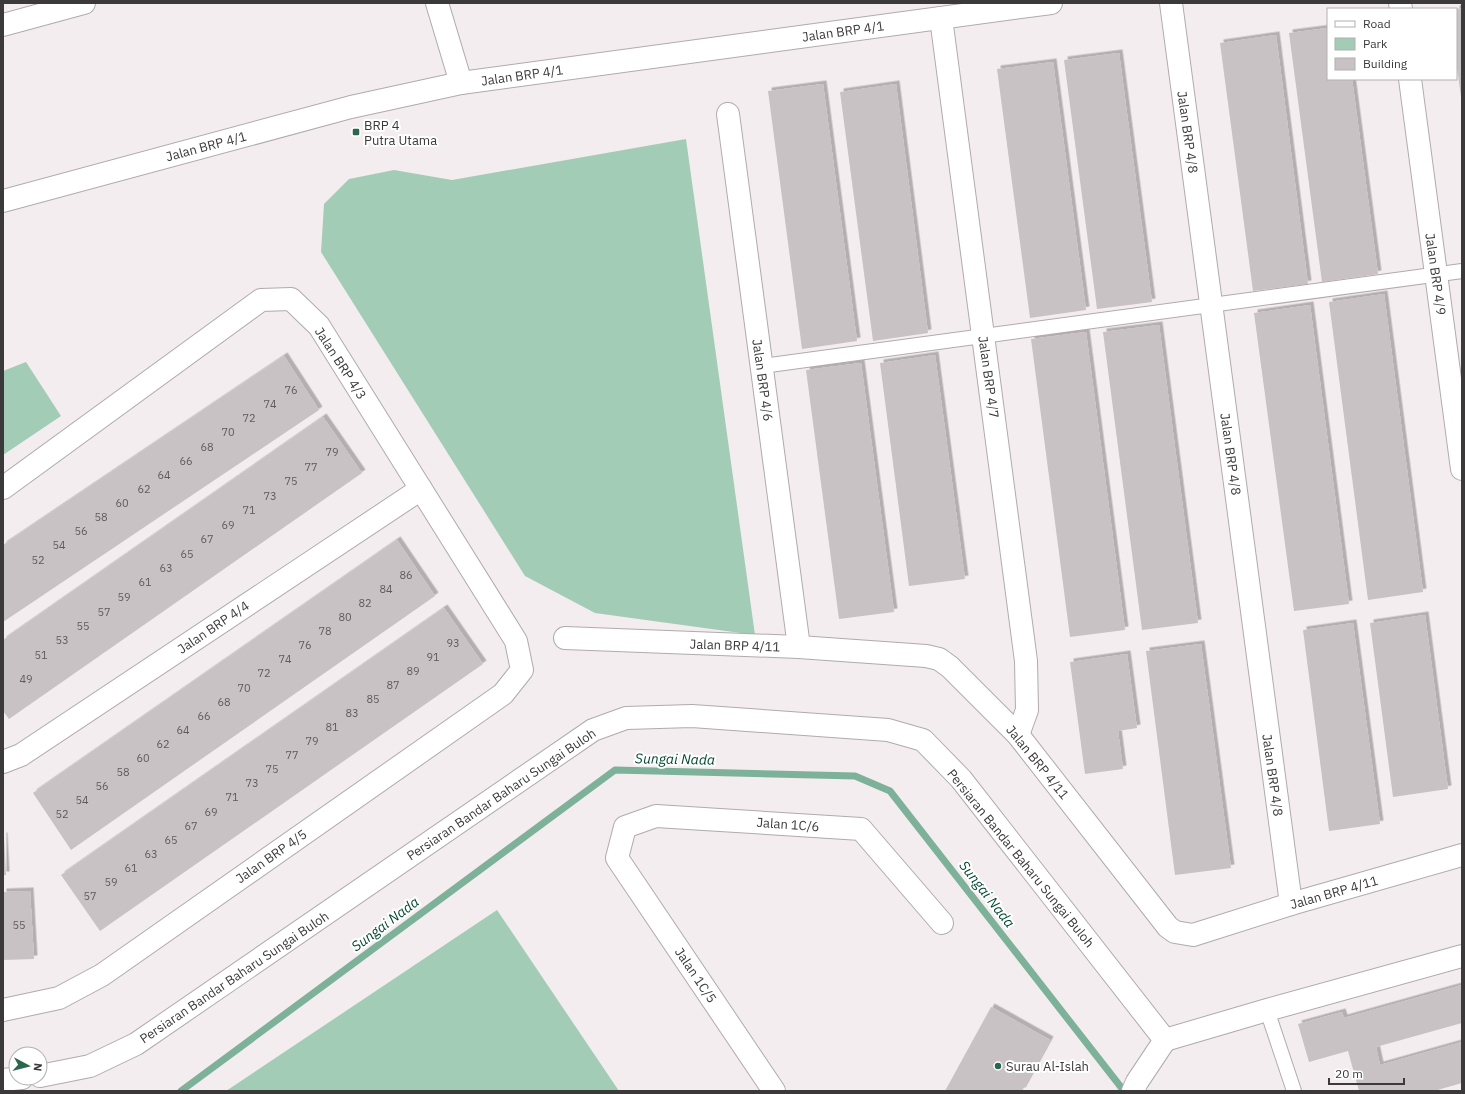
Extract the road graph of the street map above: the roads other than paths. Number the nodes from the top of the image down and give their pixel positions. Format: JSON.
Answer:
{"nodes":[{"id":1,"x":84,"y":3,"type":"edge"},
{"id":2,"x":437,"y":3,"type":"edge"},
{"id":3,"x":1051,"y":3,"type":"edge"},
{"id":4,"x":1171,"y":3,"type":"edge"},
{"id":5,"x":941,"y":18,"type":"junction"},
{"id":6,"x":3,"y":25,"type":"edge"},
{"id":7,"x":1410,"y":80,"type":"edge"},
{"id":8,"x":461,"y":83,"type":"junction"},
{"id":9,"x":728,"y":114,"type":"dead end"},
{"id":10,"x":3,"y":201,"type":"edge"},
{"id":11,"x":1462,"y":271,"type":"edge"},
{"id":12,"x":1436,"y":275,"type":"junction"},
{"id":13,"x":1211,"y":305,"type":"junction"},
{"id":14,"x":983,"y":336,"type":"junction"},
{"id":15,"x":762,"y":366,"type":"junction"},
{"id":16,"x":1462,"y":469,"type":"edge"},
{"id":17,"x":3,"y":488,"type":"edge"},
{"id":18,"x":421,"y":489,"type":"junction"},
{"id":19,"x":565,"y":638,"type":"dead end"},
{"id":20,"x":799,"y":647,"type":"junction"},
{"id":21,"x":522,"y":670,"type":"joint"},
{"id":22,"x":1018,"y":735,"type":"junction"},
{"id":23,"x":3,"y":762,"type":"edge"},
{"id":24,"x":1462,"y":855,"type":"edge"},
{"id":25,"x":617,"y":858,"type":"joint"},
{"id":26,"x":1291,"y":904,"type":"junction"},
{"id":27,"x":942,"y":923,"type":"dead end"},
{"id":28,"x":1462,"y":956,"type":"edge"},
{"id":29,"x":3,"y":1010,"type":"edge"},
{"id":30,"x":1267,"y":1010,"type":"junction"},
{"id":31,"x":1165,"y":1040,"type":"junction"},
{"id":32,"x":48,"y":1074,"type":"edge"},
{"id":33,"x":774,"y":1091,"type":"edge"},
{"id":34,"x":1133,"y":1091,"type":"edge"},
{"id":35,"x":1294,"y":1091,"type":"edge"}],
"edges":[{"from":1,"to":6,"type":"street"},
{"from":2,"to":8,"type":"street"},
{"from":3,"to":5,"type":"street","name":"Jalan BRP 4/1"},
{"from":4,"to":13,"type":"street","name":"Jalan BRP 4/8"},
{"from":5,"to":8,"type":"street","name":"Jalan BRP 4/1"},
{"from":5,"to":14,"type":"street","name":"Jalan BRP 4/7"},
{"from":7,"to":12,"type":"street","name":"Jalan BRP 4/9"},
{"from":8,"to":10,"type":"street","name":"Jalan BRP 4/1"},
{"from":9,"to":15,"type":"street","name":"Jalan BRP 4/6"},
{"from":11,"to":12,"type":"lane"},
{"from":12,"to":13,"type":"lane"},
{"from":12,"to":16,"type":"street","name":"Jalan BRP 4/9"},
{"from":13,"to":14,"type":"lane"},
{"from":13,"to":26,"type":"street","name":"Jalan BRP 4/8"},
{"from":14,"to":15,"type":"lane"},
{"from":14,"to":22,"type":"street","name":"Jalan BRP 4/7"},
{"from":15,"to":20,"type":"street","name":"Jalan BRP 4/6"},
{"from":17,"to":18,"type":"street","name":"Jalan BRP 4/3"},
{"from":18,"to":21,"type":"street","name":"Jalan BRP 4/3"},
{"from":18,"to":23,"type":"street","name":"Jalan BRP 4/4"},
{"from":19,"to":20,"type":"street","name":"Jalan BRP 4/11"},
{"from":20,"to":22,"type":"street","name":"Jalan BRP 4/11"},
{"from":21,"to":29,"type":"street","name":"Jalan BRP 4/5"},
{"from":22,"to":26,"type":"street","name":"Jalan BRP 4/11"},
{"from":24,"to":26,"type":"street","name":"Jalan BRP 4/11"},
{"from":25,"to":27,"type":"street","name":"Jalan 1C/6"},
{"from":25,"to":33,"type":"street","name":"Jalan 1C/5"},
{"from":28,"to":30,"type":"street"},
{"from":30,"to":31,"type":"street"},
{"from":30,"to":35,"type":"lane"},
{"from":31,"to":32,"type":"street","name":"Persiaran Bandar Baharu Sungai Buloh"},
{"from":31,"to":34,"type":"street"}]}
